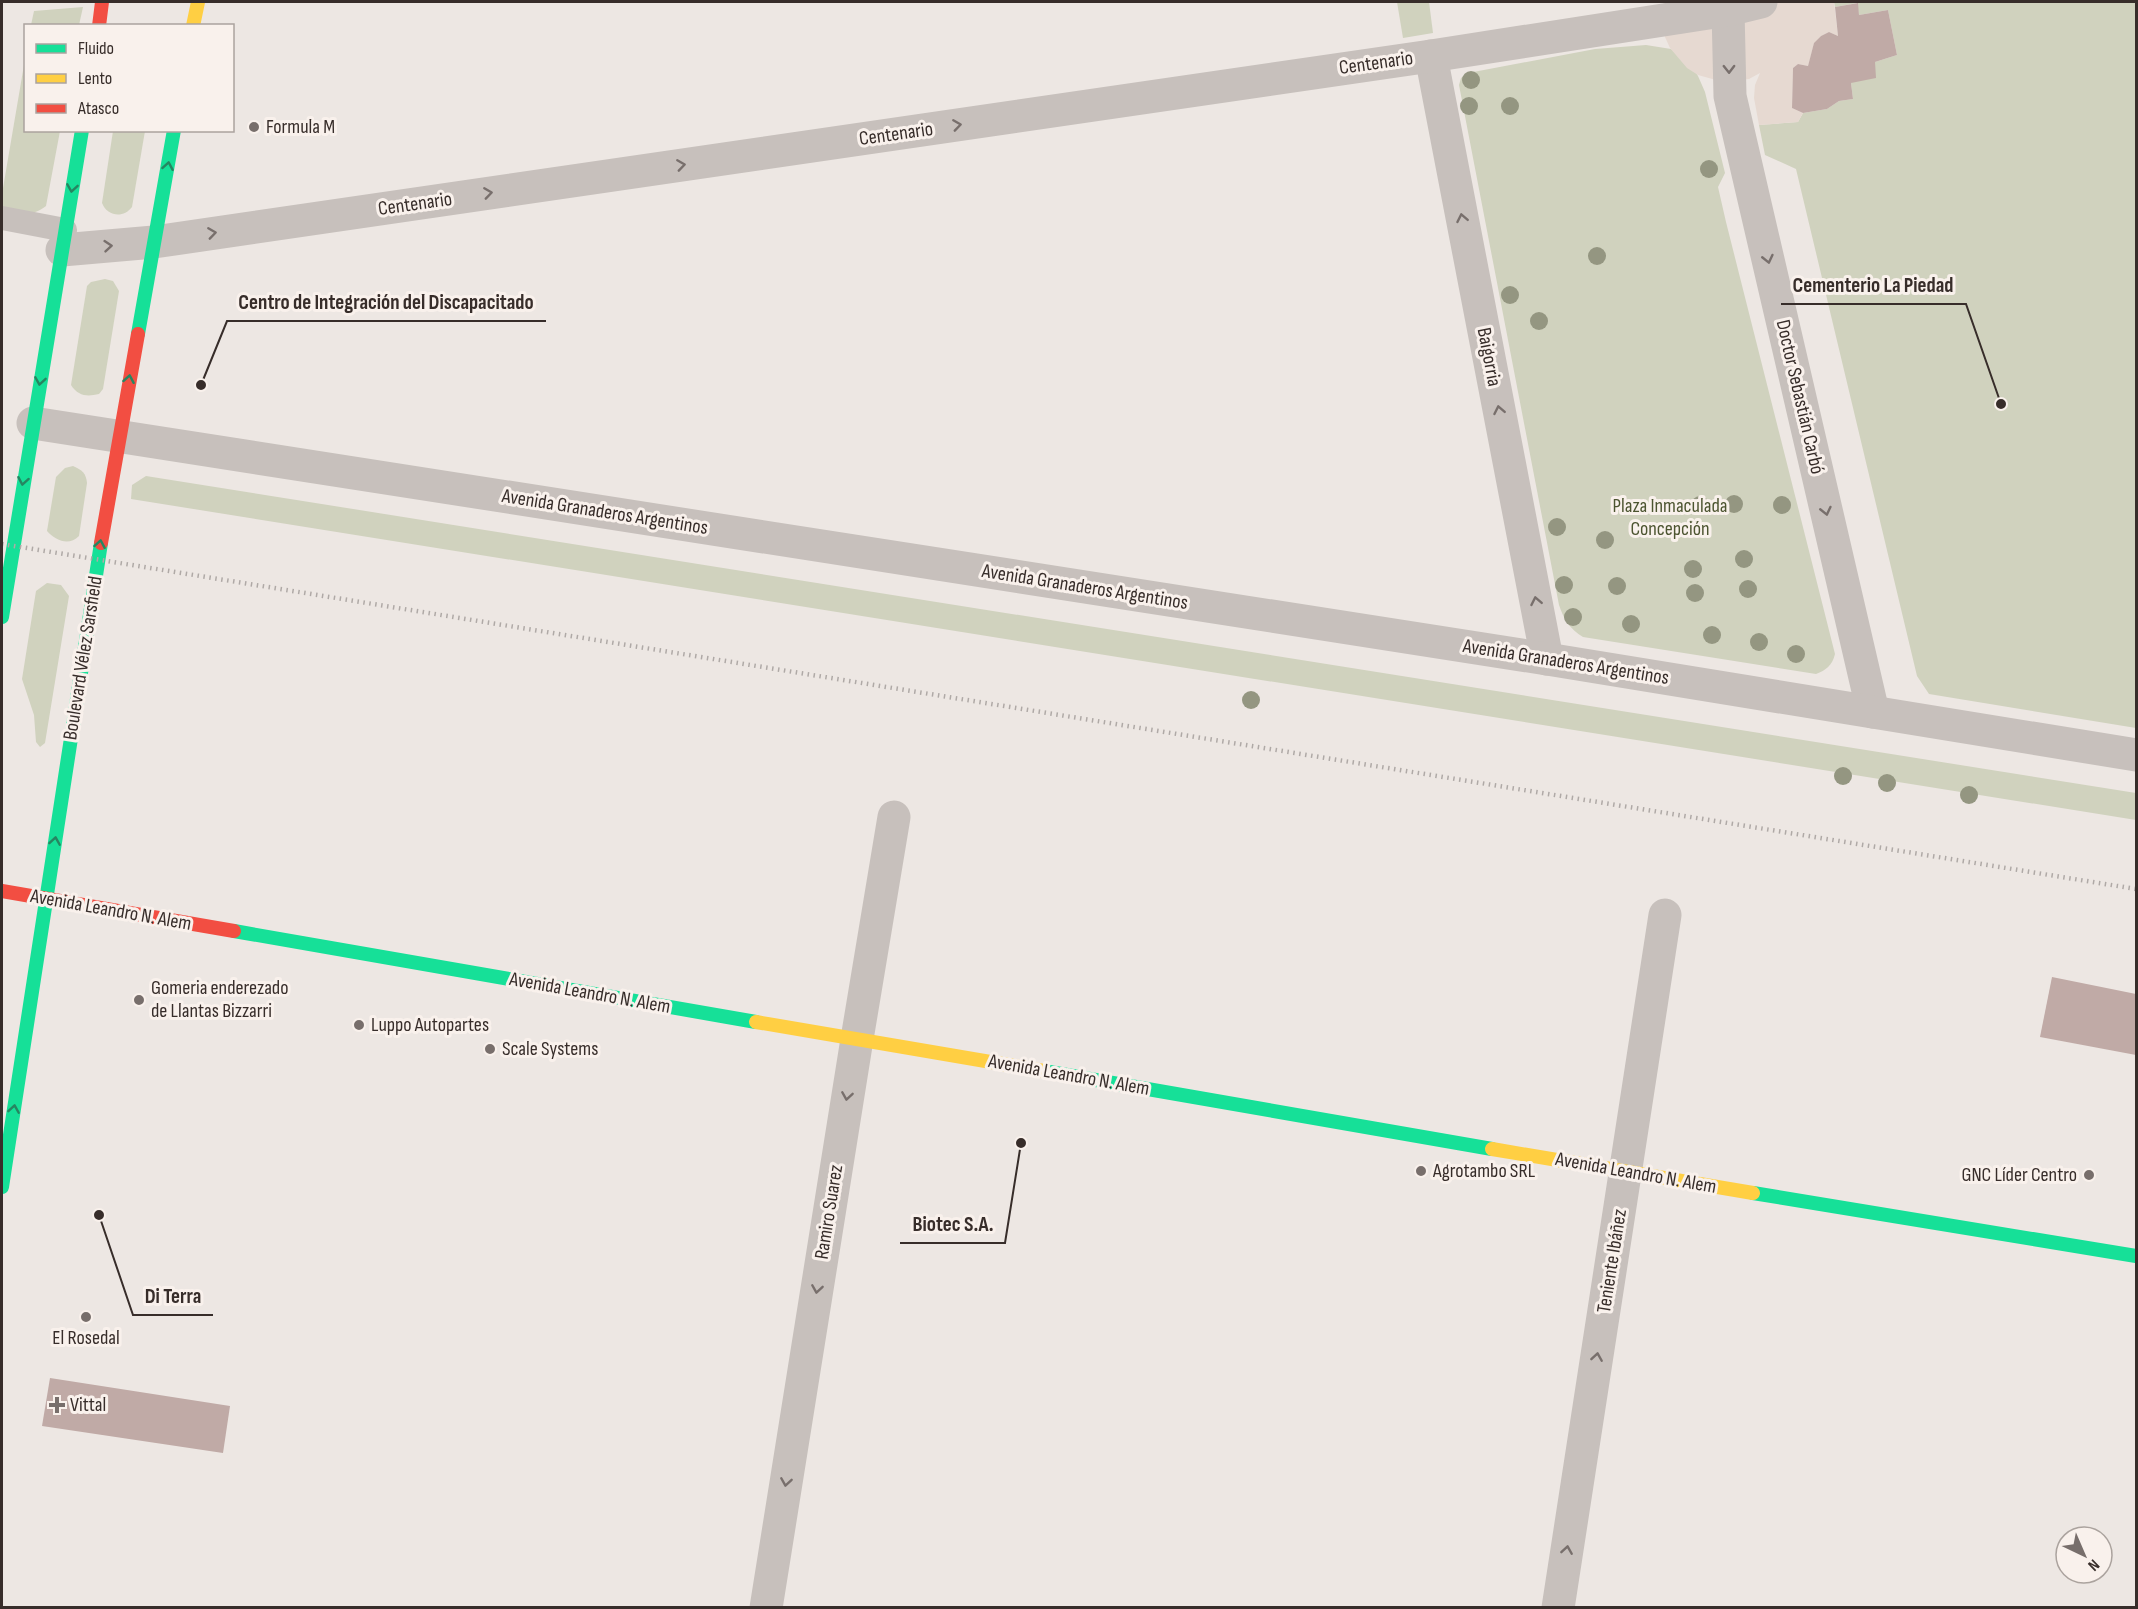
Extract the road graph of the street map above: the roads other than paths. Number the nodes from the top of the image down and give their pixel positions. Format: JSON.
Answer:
{"nodes":[{"id":1,"x":102,"y":2,"type":"edge"},
{"id":2,"x":198,"y":2,"type":"edge"},
{"id":3,"x":1761,"y":2,"type":"edge"},
{"id":4,"x":1728,"y":10,"type":"junction"},
{"id":5,"x":99,"y":24,"type":"edge"},
{"id":6,"x":193,"y":24,"type":"edge"},
{"id":7,"x":1431,"y":56,"type":"junction"},
{"id":8,"x":82,"y":132,"type":"edge"},
{"id":9,"x":174,"y":132,"type":"edge"},
{"id":10,"x":2,"y":218,"type":"edge"},
{"id":11,"x":64,"y":240,"type":"junction"},
{"id":12,"x":154,"y":242,"type":"junction"},
{"id":13,"x":33,"y":423,"type":"junction"},
{"id":14,"x":119,"y":436,"type":"junction"},
{"id":15,"x":2,"y":617,"type":"edge"},
{"id":16,"x":1547,"y":658,"type":"junction"},
{"id":17,"x":1873,"y":712,"type":"junction"},
{"id":18,"x":2136,"y":756,"type":"edge"},
{"id":19,"x":894,"y":817,"type":"dead end"},
{"id":20,"x":2,"y":891,"type":"edge"},
{"id":21,"x":46,"y":898,"type":"junction"},
{"id":22,"x":1665,"y":915,"type":"dead end"},
{"id":23,"x":857,"y":1039,"type":"junction"},
{"id":24,"x":1626,"y":1172,"type":"junction"},
{"id":25,"x":2,"y":1187,"type":"edge"},
{"id":26,"x":2136,"y":1256,"type":"edge"},
{"id":27,"x":766,"y":1608,"type":"edge"},
{"id":28,"x":1558,"y":1608,"type":"edge"}],
"edges":[{"from":1,"to":5,"type":"main road"},
{"from":2,"to":6,"type":"main road"},
{"from":3,"to":4,"type":"street","name":"Centenario"},
{"from":4,"to":7,"type":"street","name":"Centenario"},
{"from":4,"to":17,"type":"street","name":"Doctor Sebastián Carbó","one_way":true},
{"from":12,"to":7,"type":"street","name":"Centenario","one_way":true},
{"from":16,"to":7,"type":"street","name":"Baigorria","one_way":true},
{"from":8,"to":11,"type":"main road","one_way":true},
{"from":12,"to":9,"type":"main road","name":"Boulevard Vélez Sarsfield","one_way":true},
{"from":10,"to":11,"type":"lane"},
{"from":11,"to":12,"type":"street","name":"Centenario","one_way":true},
{"from":11,"to":13,"type":"main road","one_way":true},
{"from":14,"to":12,"type":"main road","name":"Boulevard Vélez Sarsfield","one_way":true},
{"from":13,"to":14,"type":"street","name":"Avenida Granaderos Argentinos"},
{"from":13,"to":15,"type":"main road","one_way":true},
{"from":14,"to":16,"type":"street","name":"Avenida Granaderos Argentinos"},
{"from":21,"to":14,"type":"main road","name":"Boulevard Vélez Sarsfield","one_way":true},
{"from":16,"to":17,"type":"street","name":"Avenida Granaderos Argentinos"},
{"from":17,"to":18,"type":"street","name":"Avenida Granaderos Argentinos"},
{"from":19,"to":23,"type":"street","name":"Ramiro Suarez"},
{"from":20,"to":21,"type":"main road","name":"Avenida Leandro N. Alem"},
{"from":21,"to":23,"type":"main road","name":"Avenida Leandro N. Alem"},
{"from":25,"to":21,"type":"main road","name":"Boulevard Vélez Sarsfield","one_way":true},
{"from":22,"to":24,"type":"street","name":"Teniente Ibáñez"},
{"from":23,"to":24,"type":"main road","name":"Avenida Leandro N. Alem"},
{"from":23,"to":27,"type":"street","name":"Ramiro Suarez","one_way":true},
{"from":24,"to":26,"type":"main road","name":"Avenida Leandro N. Alem"},
{"from":28,"to":24,"type":"street","name":"Teniente Ibáñez","one_way":true}]}
